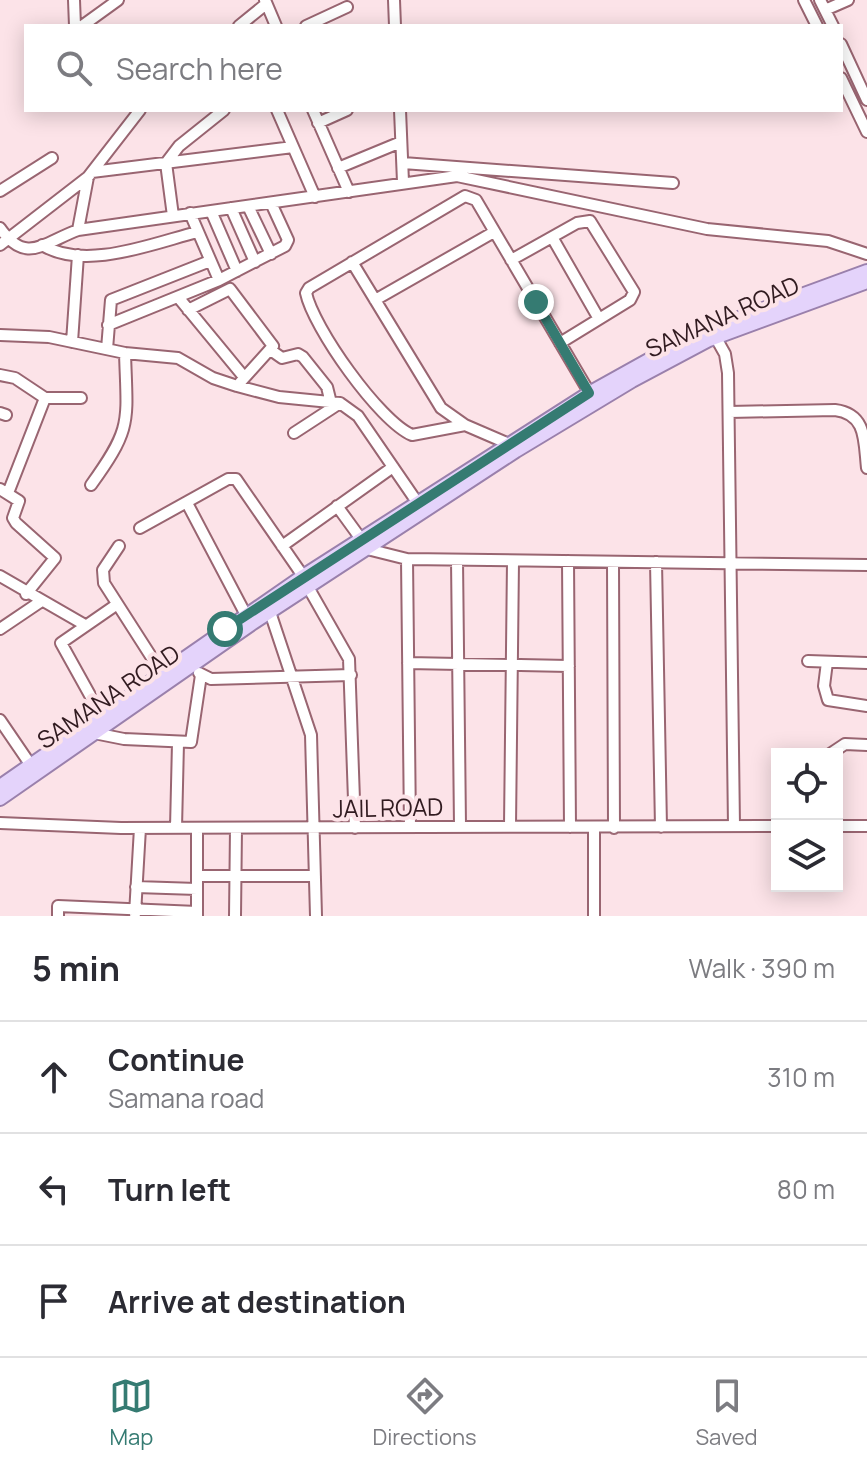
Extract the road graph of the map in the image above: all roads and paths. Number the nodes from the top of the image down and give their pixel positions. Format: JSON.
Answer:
{"nodes":[{"id":1,"x":74,"y":0,"type":"edge"},
{"id":2,"x":100,"y":0,"type":"edge"},
{"id":3,"x":118,"y":0,"type":"edge"},
{"id":4,"x":394,"y":0,"type":"edge"},
{"id":5,"x":804,"y":0,"type":"edge"},
{"id":6,"x":848,"y":0,"type":"edge"},
{"id":7,"x":265,"y":2,"type":"edge"},
{"id":8,"x":823,"y":5,"type":"edge"},
{"id":9,"x":347,"y":7,"type":"dead end"},
{"id":10,"x":97,"y":15,"type":"junction"},
{"id":11,"x":75,"y":24,"type":"edge"},
{"id":12,"x":85,"y":24,"type":"edge"},
{"id":13,"x":241,"y":24,"type":"edge"},
{"id":14,"x":275,"y":24,"type":"edge"},
{"id":15,"x":310,"y":24,"type":"edge"},
{"id":16,"x":395,"y":24,"type":"edge"},
{"id":17,"x":816,"y":24,"type":"edge"},
{"id":18,"x":832,"y":24,"type":"edge"},
{"id":19,"x":843,"y":48,"type":"edge"},
{"id":20,"x":867,"y":66,"type":"edge"},
{"id":21,"x":853,"y":71,"type":"junction"},
{"id":22,"x":843,"y":82,"type":"edge"},
{"id":23,"x":867,"y":99,"type":"edge"},
{"id":24,"x":135,"y":112,"type":"edge"},
{"id":25,"x":222,"y":112,"type":"edge"},
{"id":26,"x":278,"y":112,"type":"edge"},
{"id":27,"x":314,"y":112,"type":"edge"},
{"id":28,"x":343,"y":112,"type":"edge"},
{"id":29,"x":400,"y":112,"type":"edge"},
{"id":30,"x":318,"y":123,"type":"junction"},
{"id":31,"x":867,"y":132,"type":"edge"},
{"id":32,"x":401,"y":142,"type":"junction"},
{"id":33,"x":293,"y":147,"type":"junction"},
{"id":34,"x":52,"y":158,"type":"dead end"},
{"id":35,"x":166,"y":163,"type":"junction"},
{"id":36,"x":403,"y":163,"type":"junction"},
{"id":37,"x":338,"y":168,"type":"junction"},
{"id":38,"x":90,"y":175,"type":"junction"},
{"id":39,"x":403,"y":182,"type":"junction"},
{"id":40,"x":673,"y":183,"type":"dead end"},
{"id":41,"x":0,"y":191,"type":"edge"},
{"id":42,"x":349,"y":192,"type":"junction"},
{"id":43,"x":315,"y":197,"type":"junction"},
{"id":44,"x":271,"y":203,"type":"junction"},
{"id":45,"x":248,"y":206,"type":"junction"},
{"id":46,"x":231,"y":208,"type":"junction"},
{"id":47,"x":211,"y":211,"type":"junction"},
{"id":48,"x":190,"y":213,"type":"junction"},
{"id":49,"x":173,"y":216,"type":"junction"},
{"id":50,"x":0,"y":228,"type":"edge"},
{"id":51,"x":78,"y":230,"type":"junction"},
{"id":52,"x":197,"y":232,"type":"junction"},
{"id":53,"x":494,"y":232,"type":"junction"},
{"id":54,"x":552,"y":237,"type":"junction"},
{"id":55,"x":4,"y":242,"type":"edge"},
{"id":56,"x":42,"y":245,"type":"junction"},
{"id":57,"x":271,"y":254,"type":"junction"},
{"id":58,"x":867,"y":254,"type":"edge"},
{"id":59,"x":78,"y":255,"type":"junction"},
{"id":60,"x":511,"y":260,"type":"junction"},
{"id":61,"x":210,"y":261,"type":"junction"},
{"id":62,"x":255,"y":262,"type":"junction"},
{"id":63,"x":352,"y":262,"type":"junction"},
{"id":64,"x":237,"y":271,"type":"junction"},
{"id":65,"x":867,"y":271,"type":"edge"},
{"id":66,"x":219,"y":280,"type":"junction"},
{"id":67,"x":867,"y":282,"type":"edge"},
{"id":68,"x":178,"y":297,"type":"junction"},
{"id":69,"x":375,"y":300,"type":"junction"},
{"id":70,"x":188,"y":310,"type":"junction"},
{"id":71,"x":599,"y":319,"type":"junction"},
{"id":72,"x":108,"y":325,"type":"junction"},
{"id":73,"x":0,"y":335,"type":"edge"},
{"id":74,"x":716,"y":338,"type":"junction"},
{"id":75,"x":72,"y":342,"type":"junction"},
{"id":76,"x":560,"y":343,"type":"junction"},
{"id":77,"x":107,"y":349,"type":"junction"},
{"id":78,"x":272,"y":351,"type":"junction"},
{"id":79,"x":125,"y":353,"type":"junction"},
{"id":80,"x":0,"y":375,"type":"edge"},
{"id":81,"x":240,"y":381,"type":"junction"},
{"id":82,"x":45,"y":398,"type":"junction"},
{"id":83,"x":81,"y":398,"type":"dead end"},
{"id":84,"x":592,"y":398,"type":"junction"},
{"id":85,"x":335,"y":401,"type":"junction"},
{"id":86,"x":729,"y":412,"type":"junction"},
{"id":87,"x":465,"y":425,"type":"junction"},
{"id":88,"x":294,"y":433,"type":"dead end"},
{"id":89,"x":509,"y":444,"type":"junction"},
{"id":90,"x":393,"y":467,"type":"junction"},
{"id":91,"x":867,"y":468,"type":"edge"},
{"id":92,"x":91,"y":485,"type":"dead end"},
{"id":93,"x":4,"y":491,"type":"edge"},
{"id":94,"x":417,"y":502,"type":"junction"},
{"id":95,"x":187,"y":503,"type":"junction"},
{"id":96,"x":337,"y":506,"type":"junction"},
{"id":97,"x":140,"y":528,"type":"dead end"},
{"id":98,"x":364,"y":544,"type":"junction"},
{"id":99,"x":119,"y":546,"type":"dead end"},
{"id":100,"x":282,"y":546,"type":"junction"},
{"id":101,"x":407,"y":559,"type":"junction"},
{"id":102,"x":457,"y":560,"type":"junction"},
{"id":103,"x":513,"y":561,"type":"junction"},
{"id":104,"x":568,"y":561,"type":"junction"},
{"id":105,"x":613,"y":562,"type":"junction"},
{"id":106,"x":656,"y":562,"type":"junction"},
{"id":107,"x":730,"y":563,"type":"junction"},
{"id":108,"x":867,"y":565,"type":"edge"},
{"id":109,"x":0,"y":576,"type":"edge"},
{"id":110,"x":305,"y":582,"type":"junction"},
{"id":111,"x":26,"y":594,"type":"junction"},
{"id":112,"x":40,"y":602,"type":"junction"},
{"id":113,"x":116,"y":605,"type":"junction"},
{"id":114,"x":270,"y":612,"type":"junction"},
{"id":115,"x":246,"y":615,"type":"junction"},
{"id":116,"x":85,"y":625,"type":"junction"},
{"id":117,"x":0,"y":629,"type":"edge"},
{"id":118,"x":808,"y":661,"type":"dead end"},
{"id":119,"x":827,"y":662,"type":"junction"},
{"id":120,"x":408,"y":663,"type":"junction"},
{"id":121,"x":867,"y":663,"type":"edge"},
{"id":122,"x":458,"y":665,"type":"junction"},
{"id":123,"x":513,"y":666,"type":"junction"},
{"id":124,"x":569,"y":666,"type":"junction"},
{"id":125,"x":196,"y":670,"type":"junction"},
{"id":126,"x":161,"y":672,"type":"junction"},
{"id":127,"x":351,"y":675,"type":"junction"},
{"id":128,"x":291,"y":677,"type":"junction"},
{"id":129,"x":867,"y":706,"type":"edge"},
{"id":130,"x":101,"y":715,"type":"junction"},
{"id":131,"x":0,"y":720,"type":"edge"},
{"id":132,"x":94,"y":733,"type":"junction"},
{"id":133,"x":178,"y":743,"type":"junction"},
{"id":134,"x":867,"y":745,"type":"edge"},
{"id":135,"x":839,"y":748,"type":"edge"},
{"id":136,"x":30,"y":764,"type":"junction"},
{"id":137,"x":0,"y":786,"type":"edge"},
{"id":138,"x":0,"y":799,"type":"edge"},
{"id":139,"x":0,"y":823,"type":"edge"},
{"id":140,"x":460,"y":826,"type":"junction"},
{"id":141,"x":510,"y":826,"type":"junction"},
{"id":142,"x":734,"y":826,"type":"junction"},
{"id":143,"x":771,"y":826,"type":"edge"},
{"id":144,"x":843,"y":826,"type":"edge"},
{"id":145,"x":867,"y":826,"type":"edge"},
{"id":146,"x":410,"y":827,"type":"junction"},
{"id":147,"x":570,"y":827,"type":"junction"},
{"id":148,"x":661,"y":827,"type":"junction"},
{"id":149,"x":140,"y":828,"type":"junction"},
{"id":150,"x":176,"y":828,"type":"junction"},
{"id":151,"x":197,"y":828,"type":"junction"},
{"id":152,"x":236,"y":828,"type":"junction"},
{"id":153,"x":315,"y":828,"type":"junction"},
{"id":154,"x":355,"y":828,"type":"junction"},
{"id":155,"x":594,"y":828,"type":"junction"},
{"id":156,"x":614,"y":828,"type":"junction"},
{"id":157,"x":197,"y":876,"type":"junction"},
{"id":158,"x":236,"y":876,"type":"junction"},
{"id":159,"x":315,"y":876,"type":"junction"},
{"id":160,"x":136,"y":887,"type":"junction"},
{"id":161,"x":197,"y":889,"type":"junction"},
{"id":162,"x":91,"y":912,"type":"edge"},
{"id":163,"x":136,"y":913,"type":"edge"},
{"id":164,"x":179,"y":914,"type":"edge"},
{"id":165,"x":197,"y":914,"type":"edge"},
{"id":166,"x":58,"y":916,"type":"edge"},
{"id":167,"x":235,"y":916,"type":"edge"},
{"id":168,"x":316,"y":916,"type":"edge"},
{"id":169,"x":594,"y":916,"type":"edge"}],
"edges":[{"from":1,"to":11,"type":"street"},
{"from":2,"to":10,"type":"street"},
{"from":3,"to":10,"type":"street"},
{"from":4,"to":16,"type":"street"},
{"from":5,"to":17,"type":"street"},
{"from":6,"to":8,"type":"street"},
{"from":7,"to":13,"type":"street"},
{"from":7,"to":14,"type":"street"},
{"from":8,"to":18,"type":"street"},
{"from":9,"to":15,"type":"street"},
{"from":10,"to":12,"type":"street"},
{"from":19,"to":21,"type":"street"},
{"from":20,"to":21,"type":"street"},
{"from":21,"to":23,"type":"street"},
{"from":22,"to":31,"type":"street"},
{"from":24,"to":38,"type":"street"},
{"from":25,"to":35,"type":"street"},
{"from":26,"to":33,"type":"street"},
{"from":27,"to":30,"type":"street"},
{"from":28,"to":30,"type":"street"},
{"from":29,"to":32,"type":"street"},
{"from":30,"to":37,"type":"street"},
{"from":32,"to":36,"type":"street"},
{"from":32,"to":37,"type":"street"},
{"from":33,"to":35,"type":"street"},
{"from":33,"to":43,"type":"street"},
{"from":34,"to":41,"type":"street"},
{"from":35,"to":38,"type":"street"},
{"from":35,"to":49,"type":"street"},
{"from":36,"to":39,"type":"street"},
{"from":36,"to":40,"type":"street"},
{"from":37,"to":42,"type":"street"},
{"from":38,"to":51,"type":"street"},
{"from":38,"to":55,"type":"street"},
{"from":39,"to":42,"type":"street"},
{"from":39,"to":58,"type":"street"},
{"from":42,"to":43,"type":"street"},
{"from":43,"to":44,"type":"street"},
{"from":44,"to":45,"type":"street"},
{"from":44,"to":57,"type":"street"},
{"from":45,"to":46,"type":"street"},
{"from":45,"to":57,"type":"street"},
{"from":46,"to":47,"type":"street"},
{"from":46,"to":62,"type":"street"},
{"from":47,"to":48,"type":"street"},
{"from":47,"to":64,"type":"street"},
{"from":48,"to":49,"type":"street"},
{"from":48,"to":52,"type":"street"},
{"from":49,"to":51,"type":"street"},
{"from":50,"to":55,"type":"street"},
{"from":51,"to":56,"type":"street"},
{"from":52,"to":59,"type":"street"},
{"from":52,"to":61,"type":"street"},
{"from":53,"to":60,"type":"street"},
{"from":53,"to":63,"type":"street"},
{"from":53,"to":69,"type":"street"},
{"from":54,"to":60,"type":"street"},
{"from":54,"to":71,"type":"street"},
{"from":54,"to":71,"type":"street"},
{"from":55,"to":56,"type":"street"},
{"from":56,"to":59,"type":"street"},
{"from":57,"to":62,"type":"street"},
{"from":59,"to":75,"type":"street"},
{"from":60,"to":76,"type":"street"},
{"from":61,"to":66,"type":"street"},
{"from":61,"to":72,"type":"street"},
{"from":62,"to":64,"type":"street"},
{"from":63,"to":69,"type":"street"},
{"from":63,"to":87,"type":"street"},
{"from":64,"to":66,"type":"street"},
{"from":65,"to":84,"type":"main road","name":"SAMANA ROAD"},
{"from":66,"to":68,"type":"street"},
{"from":67,"to":74,"type":"main road","name":"SAMANA ROAD"},
{"from":68,"to":70,"type":"street"},
{"from":68,"to":72,"type":"street"},
{"from":69,"to":87,"type":"street"},
{"from":70,"to":78,"type":"street"},
{"from":70,"to":81,"type":"street"},
{"from":71,"to":76,"type":"street"},
{"from":72,"to":77,"type":"street"},
{"from":73,"to":75,"type":"street"},
{"from":74,"to":84,"type":"main road","name":"SAMANA ROAD"},
{"from":74,"to":86,"type":"street"},
{"from":75,"to":77,"type":"street"},
{"from":76,"to":84,"type":"street"},
{"from":77,"to":79,"type":"street"},
{"from":78,"to":81,"type":"street"},
{"from":78,"to":85,"type":"street"},
{"from":79,"to":81,"type":"street"},
{"from":79,"to":92,"type":"street"},
{"from":80,"to":82,"type":"street"},
{"from":81,"to":85,"type":"street"},
{"from":82,"to":83,"type":"street"},
{"from":82,"to":93,"type":"street"},
{"from":84,"to":89,"type":"main road","name":"SAMANA ROAD"},
{"from":84,"to":98,"type":"main road","name":"SAMANA ROAD"},
{"from":85,"to":88,"type":"street"},
{"from":85,"to":90,"type":"street"},
{"from":86,"to":91,"type":"street"},
{"from":86,"to":107,"type":"street"},
{"from":87,"to":89,"type":"street"},
{"from":89,"to":94,"type":"main road","name":"SAMANA ROAD"},
{"from":90,"to":94,"type":"street"},
{"from":90,"to":96,"type":"street"},
{"from":93,"to":111,"type":"street"},
{"from":94,"to":98,"type":"main road","name":"SAMANA ROAD"},
{"from":95,"to":97,"type":"street"},
{"from":95,"to":100,"type":"street"},
{"from":95,"to":115,"type":"street"},
{"from":96,"to":98,"type":"street"},
{"from":96,"to":100,"type":"street"},
{"from":98,"to":101,"type":"street"},
{"from":98,"to":110,"type":"main road","name":"SAMANA ROAD"},
{"from":99,"to":113,"type":"street"},
{"from":100,"to":110,"type":"street"},
{"from":101,"to":102,"type":"street"},
{"from":101,"to":120,"type":"street"},
{"from":102,"to":103,"type":"street"},
{"from":102,"to":122,"type":"street"},
{"from":103,"to":104,"type":"street"},
{"from":103,"to":123,"type":"street"},
{"from":104,"to":105,"type":"street"},
{"from":104,"to":124,"type":"street"},
{"from":105,"to":106,"type":"street"},
{"from":105,"to":156,"type":"street"},
{"from":106,"to":107,"type":"street"},
{"from":106,"to":148,"type":"street"},
{"from":107,"to":108,"type":"street"},
{"from":107,"to":142,"type":"street"},
{"from":109,"to":111,"type":"street"},
{"from":110,"to":114,"type":"main road","name":"SAMANA ROAD"},
{"from":110,"to":115,"type":"main road","name":"SAMANA ROAD"},
{"from":110,"to":127,"type":"street"},
{"from":111,"to":112,"type":"street"},
{"from":112,"to":116,"type":"street"},
{"from":112,"to":117,"type":"street"},
{"from":113,"to":116,"type":"street"},
{"from":113,"to":126,"type":"street"},
{"from":114,"to":125,"type":"main road","name":"SAMANA ROAD"},
{"from":114,"to":128,"type":"street"},
{"from":115,"to":126,"type":"main road","name":"SAMANA ROAD"},
{"from":116,"to":130,"type":"street"},
{"from":118,"to":119,"type":"street"},
{"from":119,"to":121,"type":"street"},
{"from":119,"to":129,"type":"street"},
{"from":120,"to":122,"type":"street"},
{"from":120,"to":146,"type":"street"},
{"from":122,"to":123,"type":"street"},
{"from":122,"to":140,"type":"street"},
{"from":123,"to":124,"type":"street"},
{"from":123,"to":141,"type":"street"},
{"from":124,"to":147,"type":"street"},
{"from":125,"to":128,"type":"street"},
{"from":125,"to":132,"type":"main road","name":"SAMANA ROAD"},
{"from":125,"to":133,"type":"street"},
{"from":126,"to":130,"type":"main road","name":"SAMANA ROAD"},
{"from":127,"to":128,"type":"street"},
{"from":127,"to":154,"type":"street"},
{"from":128,"to":153,"type":"street"},
{"from":130,"to":136,"type":"main road","name":"SAMANA ROAD"},
{"from":131,"to":136,"type":"street"},
{"from":132,"to":133,"type":"street"},
{"from":132,"to":138,"type":"main road","name":"SAMANA ROAD"},
{"from":133,"to":150,"type":"street"},
{"from":134,"to":135,"type":"street"},
{"from":136,"to":137,"type":"main road","name":"SAMANA ROAD"},
{"from":139,"to":149,"type":"street","name":"JAIL ROAD"},
{"from":140,"to":141,"type":"street","name":"JAIL ROAD"},
{"from":140,"to":146,"type":"street","name":"JAIL ROAD"},
{"from":141,"to":147,"type":"street","name":"JAIL ROAD"},
{"from":142,"to":143,"type":"street","name":"JAIL ROAD"},
{"from":142,"to":148,"type":"street","name":"JAIL ROAD"},
{"from":144,"to":145,"type":"street"},
{"from":146,"to":154,"type":"street","name":"JAIL ROAD"},
{"from":147,"to":155,"type":"street","name":"JAIL ROAD"},
{"from":148,"to":156,"type":"street","name":"JAIL ROAD"},
{"from":149,"to":150,"type":"street","name":"JAIL ROAD"},
{"from":149,"to":160,"type":"street"},
{"from":150,"to":151,"type":"street","name":"JAIL ROAD"},
{"from":151,"to":152,"type":"street","name":"JAIL ROAD"},
{"from":151,"to":157,"type":"street"},
{"from":152,"to":153,"type":"street","name":"JAIL ROAD"},
{"from":152,"to":158,"type":"street"},
{"from":153,"to":154,"type":"street","name":"JAIL ROAD"},
{"from":153,"to":159,"type":"street"},
{"from":155,"to":156,"type":"street","name":"JAIL ROAD"},
{"from":155,"to":169,"type":"street"},
{"from":157,"to":158,"type":"street"},
{"from":157,"to":161,"type":"street"},
{"from":158,"to":159,"type":"street"},
{"from":158,"to":167,"type":"street"},
{"from":159,"to":168,"type":"street"},
{"from":160,"to":161,"type":"street"},
{"from":160,"to":163,"type":"street"},
{"from":161,"to":165,"type":"street"},
{"from":162,"to":163,"type":"street"},
{"from":162,"to":166,"type":"street"},
{"from":163,"to":164,"type":"street"},
{"from":164,"to":165,"type":"street"}]}
